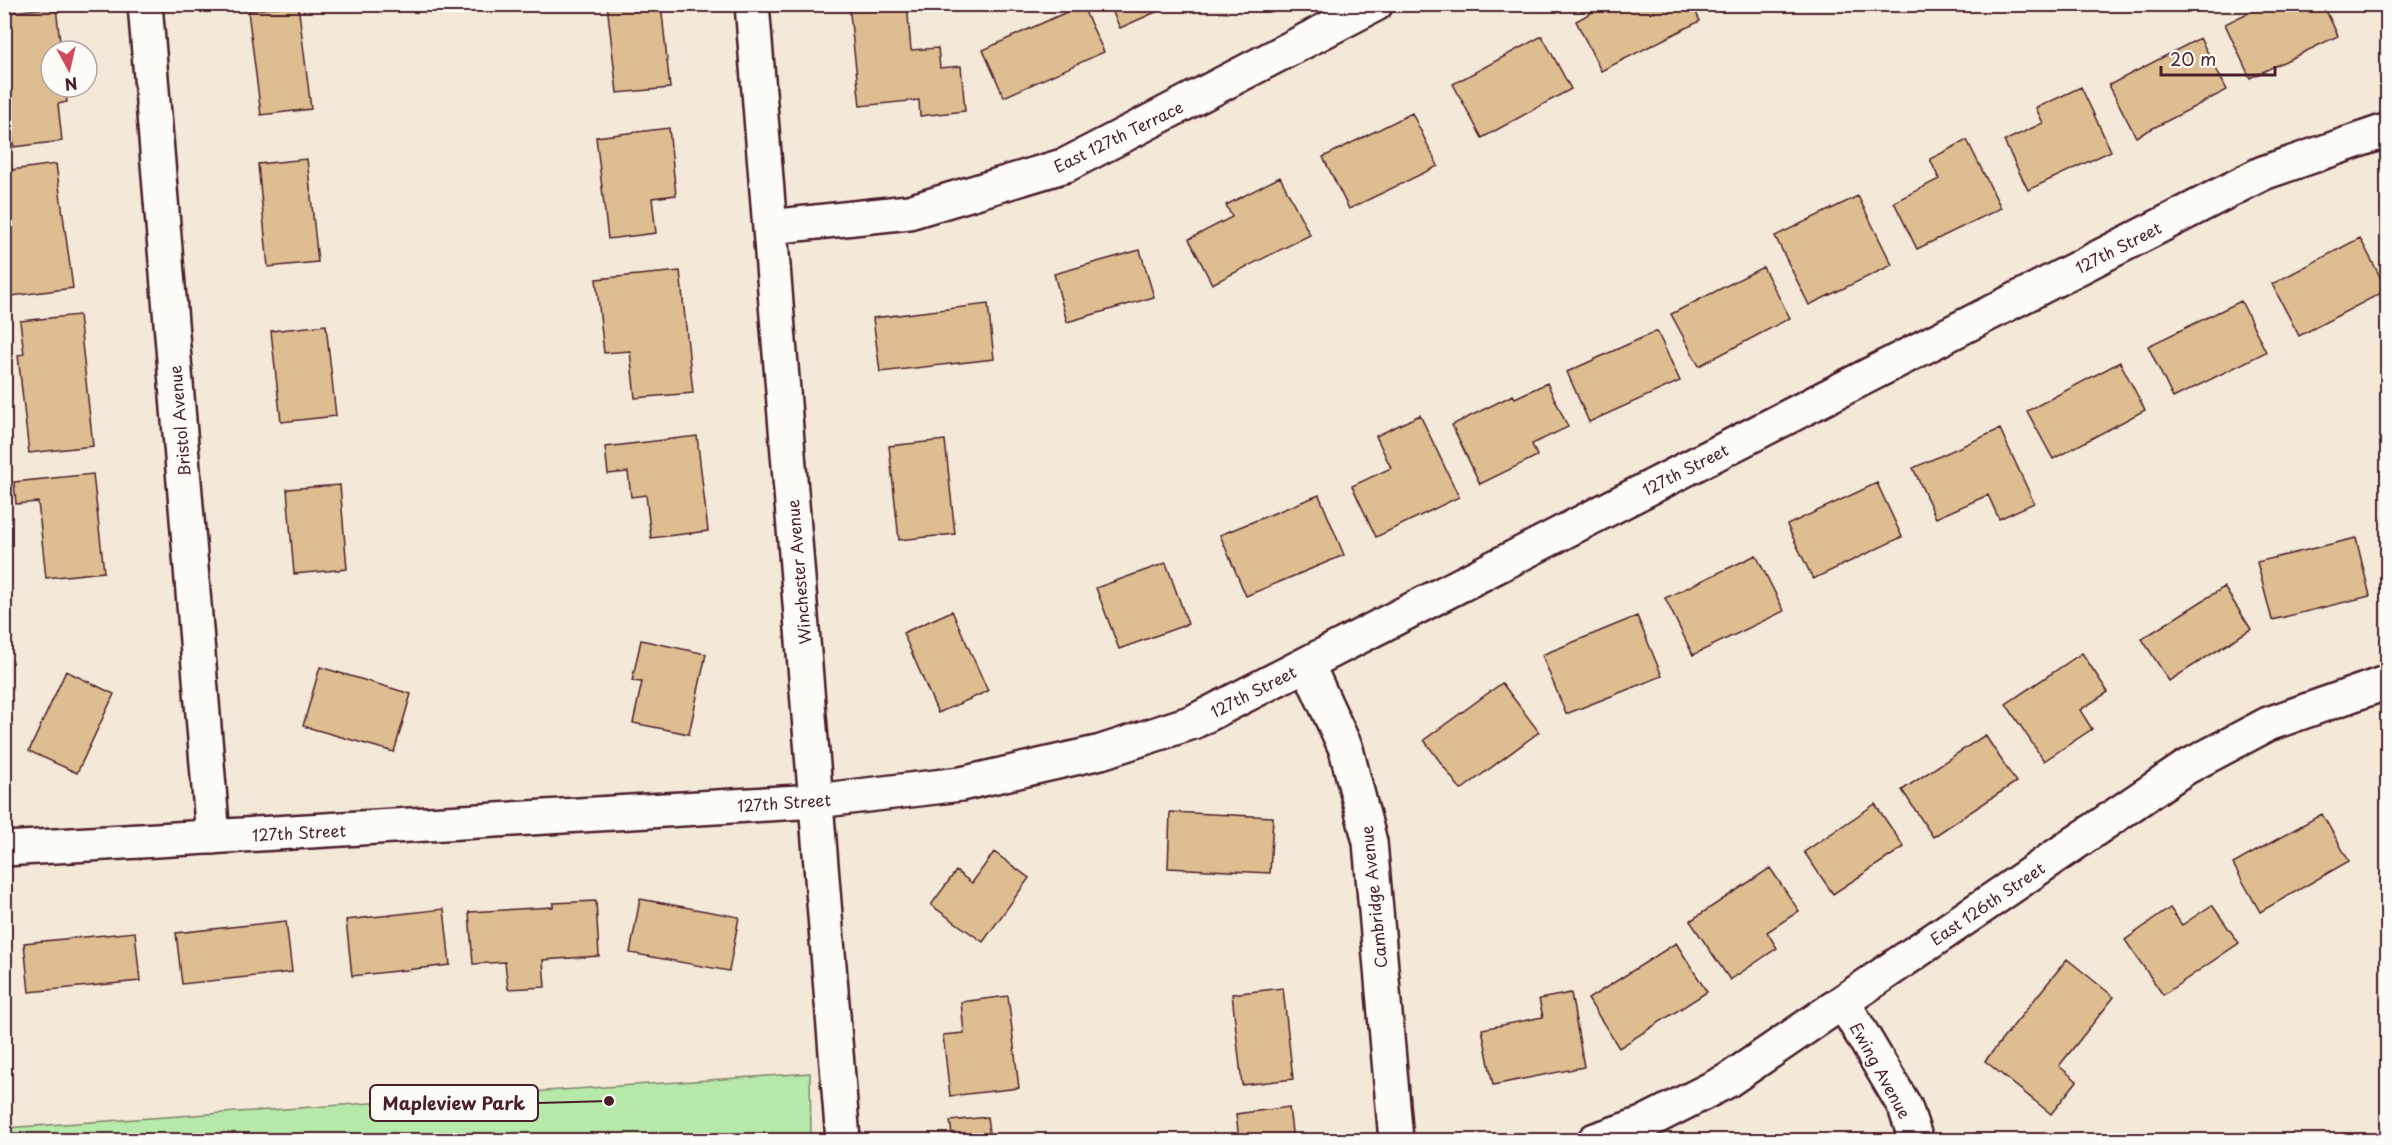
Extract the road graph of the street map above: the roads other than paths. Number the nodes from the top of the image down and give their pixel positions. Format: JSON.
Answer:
{"nodes":[{"id":1,"x":145,"y":4,"type":"edge"},
{"id":2,"x":752,"y":4,"type":"edge"},
{"id":3,"x":1376,"y":4,"type":"edge"},
{"id":4,"x":2388,"y":130,"type":"edge"},
{"id":5,"x":770,"y":227,"type":"junction"},
{"id":6,"x":1307,"y":664,"type":"junction"},
{"id":7,"x":2388,"y":682,"type":"edge"},
{"id":8,"x":816,"y":801,"type":"junction"},
{"id":9,"x":213,"y":837,"type":"junction"},
{"id":10,"x":4,"y":849,"type":"edge"},
{"id":11,"x":1843,"y":1002,"type":"junction"},
{"id":12,"x":843,"y":1140,"type":"edge"},
{"id":13,"x":1396,"y":1140,"type":"edge"},
{"id":14,"x":1595,"y":1140,"type":"edge"},
{"id":15,"x":1916,"y":1140,"type":"edge"}],
"edges":[{"from":1,"to":9,"type":"street","name":"Bristol Avenue"},
{"from":2,"to":5,"type":"street","name":"Winchester Avenue"},
{"from":3,"to":5,"type":"street","name":"East 127th Terrace"},
{"from":4,"to":6,"type":"street","name":"127th Street"},
{"from":5,"to":8,"type":"street","name":"Winchester Avenue"},
{"from":6,"to":8,"type":"street","name":"127th Street"},
{"from":6,"to":13,"type":"street","name":"Cambridge Avenue"},
{"from":7,"to":11,"type":"street","name":"East 126th Street"},
{"from":8,"to":9,"type":"street","name":"127th Street"},
{"from":8,"to":12,"type":"street","name":"Winchester Avenue"},
{"from":9,"to":10,"type":"street","name":"127th Street"},
{"from":11,"to":14,"type":"street","name":"East 126th Street"},
{"from":11,"to":15,"type":"street","name":"Ewing Avenue"}]}
